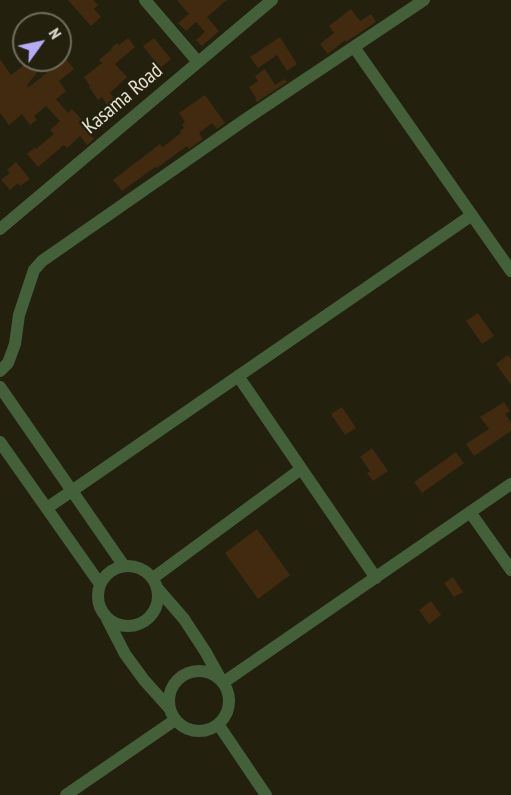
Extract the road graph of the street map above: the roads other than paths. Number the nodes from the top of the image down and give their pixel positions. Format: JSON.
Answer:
{"nodes":[{"id":1,"x":145,"y":0,"type":"edge"},
{"id":2,"x":272,"y":0,"type":"edge"},
{"id":3,"x":424,"y":0,"type":"edge"},
{"id":4,"x":354,"y":47,"type":"junction"},
{"id":5,"x":198,"y":62,"type":"junction"},
{"id":6,"x":472,"y":215,"type":"junction"},
{"id":7,"x":0,"y":229,"type":"edge"},
{"id":8,"x":511,"y":271,"type":"edge"},
{"id":9,"x":0,"y":371,"type":"edge"},
{"id":10,"x":238,"y":376,"type":"junction"},
{"id":11,"x":0,"y":387,"type":"edge"},
{"id":12,"x":0,"y":442,"type":"edge"},
{"id":13,"x":301,"y":469,"type":"junction"},
{"id":14,"x":511,"y":484,"type":"edge"},
{"id":15,"x":72,"y":491,"type":"junction"},
{"id":16,"x":47,"y":508,"type":"junction"},
{"id":17,"x":470,"y":512,"type":"junction"},
{"id":18,"x":124,"y":566,"type":"junction"},
{"id":19,"x":511,"y":570,"type":"edge"},
{"id":20,"x":376,"y":578,"type":"junction"},
{"id":21,"x":156,"y":583,"type":"junction"},
{"id":22,"x":100,"y":584,"type":"junction"},
{"id":23,"x":106,"y":618,"type":"junction"},
{"id":24,"x":222,"y":680,"type":"junction"},
{"id":25,"x":172,"y":714,"type":"junction"},
{"id":26,"x":218,"y":724,"type":"junction"},
{"id":27,"x":81,"y":791,"type":"edge"},
{"id":28,"x":66,"y":795,"type":"edge"},
{"id":29,"x":266,"y":795,"type":"edge"}],
"edges":[{"from":1,"to":5,"type":"street"},
{"from":2,"to":5,"type":"street","name":"Kasama Road"},
{"from":3,"to":4,"type":"street"},
{"from":4,"to":6,"type":"street"},
{"from":4,"to":9,"type":"street"},
{"from":5,"to":7,"type":"street","name":"Kasama Road"},
{"from":6,"to":8,"type":"street"},
{"from":6,"to":10,"type":"street"},
{"from":10,"to":13,"type":"street"},
{"from":10,"to":15,"type":"street"},
{"from":11,"to":15,"type":"street"},
{"from":12,"to":16,"type":"street"},
{"from":13,"to":20,"type":"street"},
{"from":13,"to":21,"type":"street"},
{"from":14,"to":17,"type":"street"},
{"from":15,"to":16,"type":"street"},
{"from":15,"to":18,"type":"street"},
{"from":16,"to":22,"type":"street"},
{"from":17,"to":19,"type":"street"},
{"from":17,"to":20,"type":"street"},
{"from":18,"to":21,"type":"street"},
{"from":18,"to":22,"type":"street"},
{"from":20,"to":24,"type":"street"},
{"from":21,"to":23,"type":"street"},
{"from":21,"to":24,"type":"street"},
{"from":22,"to":23,"type":"street"},
{"from":23,"to":25,"type":"street"},
{"from":24,"to":25,"type":"street"},
{"from":24,"to":26,"type":"street"},
{"from":25,"to":26,"type":"street"},
{"from":25,"to":27,"type":"street"},
{"from":26,"to":29,"type":"street"},
{"from":27,"to":28,"type":"street"}]}
